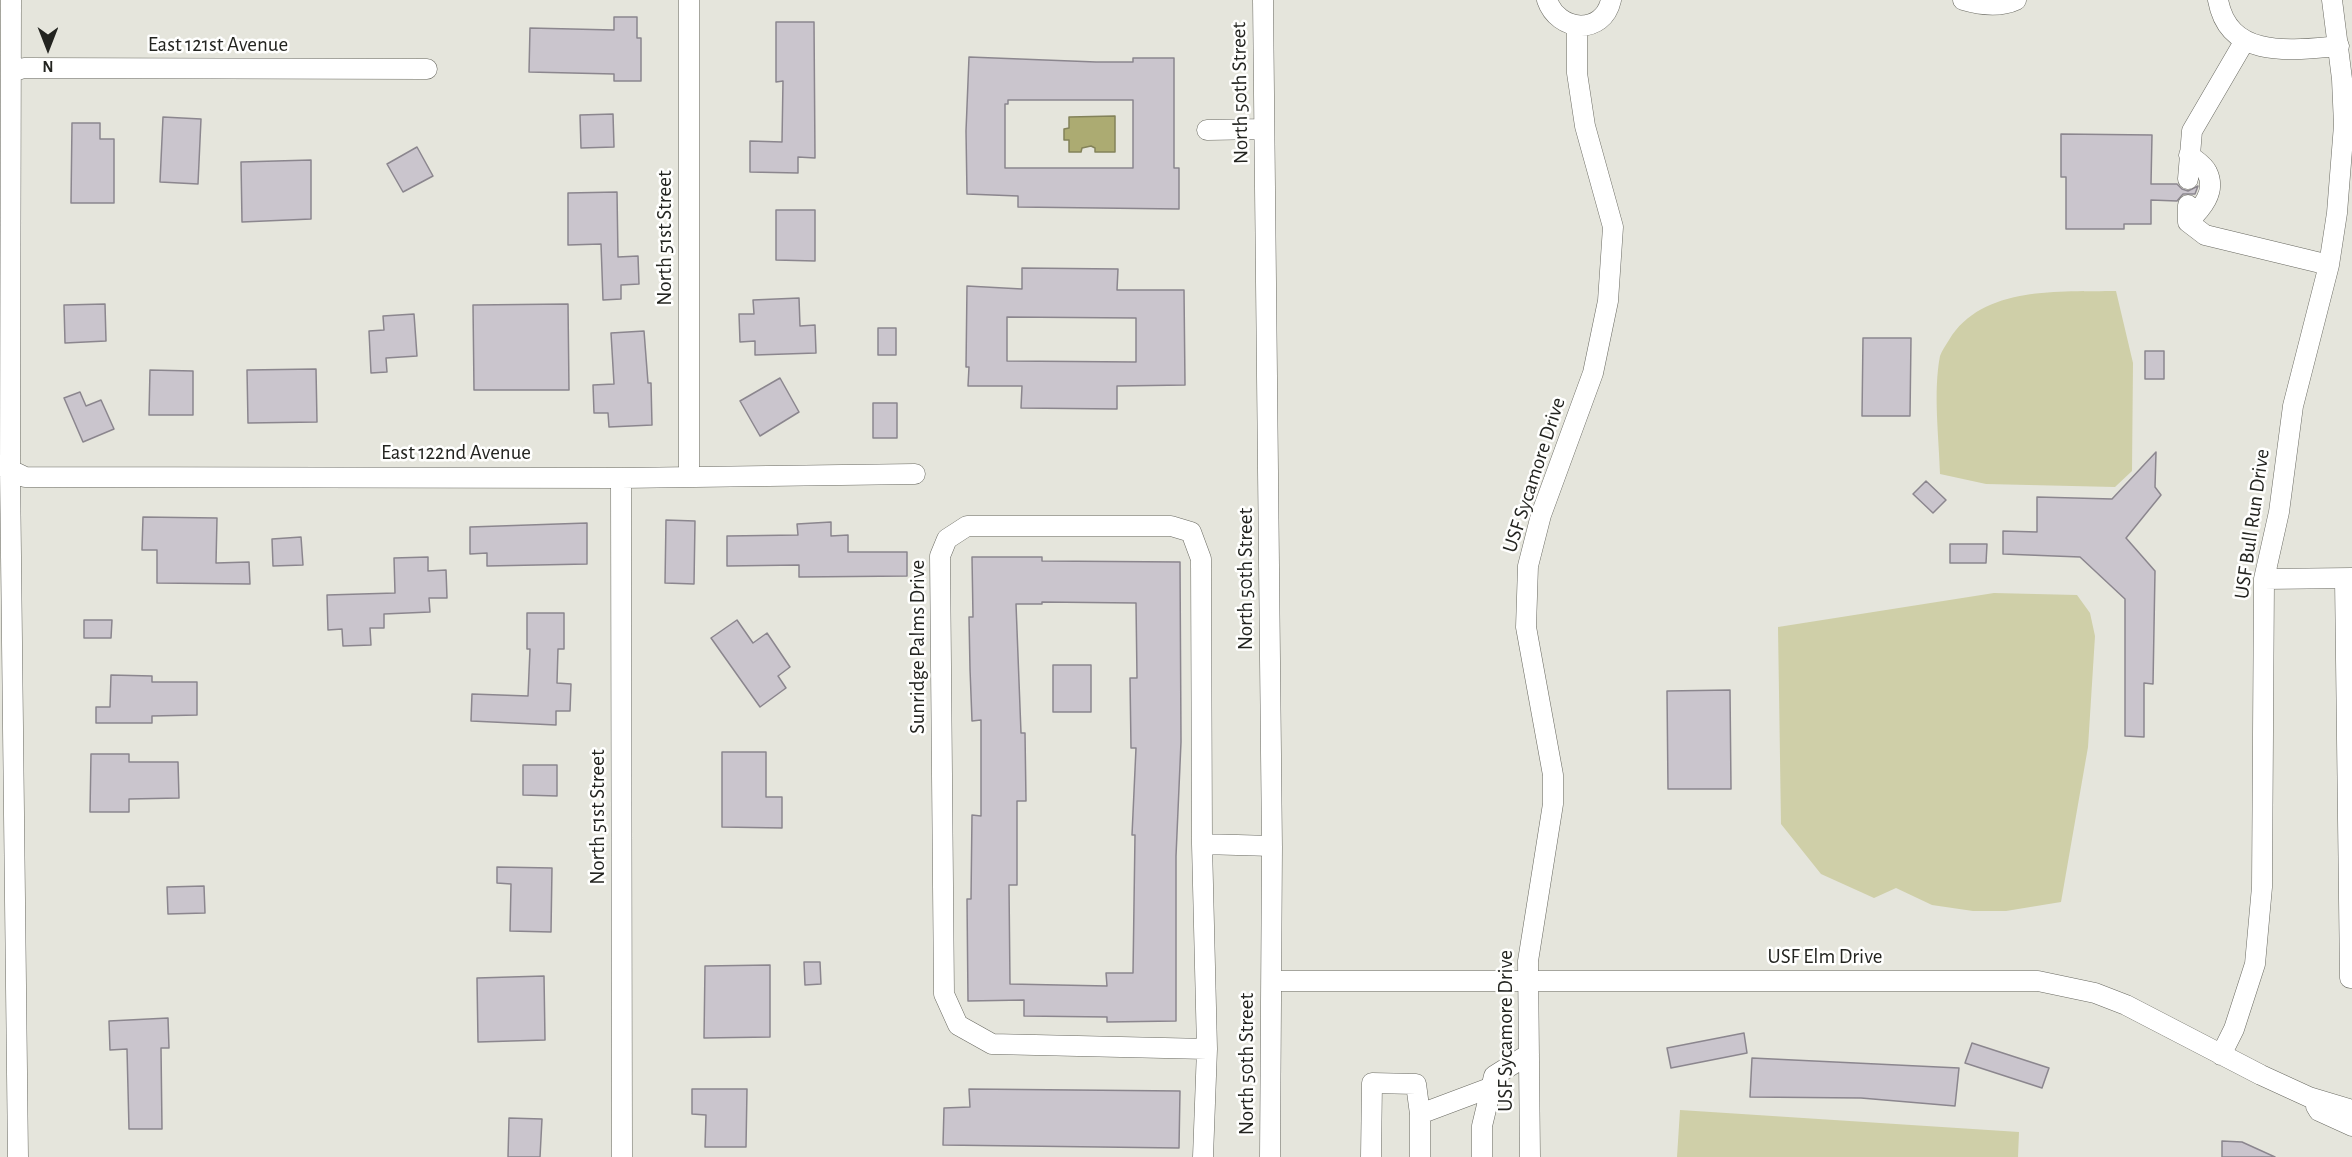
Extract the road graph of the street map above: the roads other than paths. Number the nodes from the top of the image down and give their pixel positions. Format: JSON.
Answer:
{"nodes":[{"id":1,"x":11,"y":0,"type":"edge"},
{"id":2,"x":689,"y":0,"type":"edge"},
{"id":3,"x":1263,"y":0,"type":"edge"},
{"id":4,"x":1547,"y":0,"type":"edge"},
{"id":5,"x":1611,"y":0,"type":"edge"},
{"id":6,"x":1963,"y":0,"type":"edge"},
{"id":7,"x":2016,"y":0,"type":"edge"},
{"id":8,"x":2218,"y":0,"type":"edge"},
{"id":9,"x":2332,"y":0,"type":"edge"},
{"id":10,"x":1577,"y":26,"type":"junction"},
{"id":11,"x":2244,"y":42,"type":"junction"},
{"id":12,"x":2339,"y":46,"type":"junction"},
{"id":13,"x":427,"y":69,"type":"dead end"},
{"id":14,"x":11,"y":72,"type":"junction"},
{"id":15,"x":2348,"y":125,"type":"edge"},
{"id":16,"x":1264,"y":129,"type":"junction"},
{"id":17,"x":1207,"y":130,"type":"dead end"},
{"id":18,"x":2189,"y":155,"type":"junction"},
{"id":19,"x":2188,"y":179,"type":"dead end"},
{"id":20,"x":2329,"y":265,"type":"junction"},
{"id":21,"x":5,"y":467,"type":"edge"},
{"id":22,"x":915,"y":474,"type":"dead end"},
{"id":23,"x":689,"y":476,"type":"junction"},
{"id":24,"x":621,"y":477,"type":"junction"},
{"id":25,"x":2264,"y":579,"type":"junction"},
{"id":26,"x":2349,"y":579,"type":"edge"},
{"id":27,"x":1202,"y":844,"type":"junction"},
{"id":28,"x":1272,"y":846,"type":"junction"},
{"id":29,"x":2352,"y":978,"type":"edge"},
{"id":30,"x":1527,"y":980,"type":"junction"},
{"id":31,"x":1272,"y":981,"type":"junction"},
{"id":32,"x":1207,"y":1049,"type":"junction"},
{"id":33,"x":1529,"y":1054,"type":"junction"},
{"id":34,"x":2222,"y":1055,"type":"junction"},
{"id":35,"x":1492,"y":1087,"type":"junction"},
{"id":36,"x":2309,"y":1097,"type":"junction"},
{"id":37,"x":2352,"y":1110,"type":"edge"},
{"id":38,"x":1420,"y":1114,"type":"junction"},
{"id":39,"x":2352,"y":1126,"type":"edge"},
{"id":40,"x":18,"y":1157,"type":"edge"},
{"id":41,"x":622,"y":1157,"type":"edge"},
{"id":42,"x":1203,"y":1157,"type":"edge"},
{"id":43,"x":1270,"y":1157,"type":"edge"},
{"id":44,"x":1371,"y":1157,"type":"edge"},
{"id":45,"x":1420,"y":1157,"type":"edge"},
{"id":46,"x":1482,"y":1157,"type":"edge"},
{"id":47,"x":1530,"y":1157,"type":"edge"}],
"edges":[{"from":1,"to":14,"type":"street"},
{"from":2,"to":23,"type":"street","name":"North 51st Street"},
{"from":3,"to":16,"type":"street","name":"North 50th Street"},
{"from":4,"to":10,"type":"street"},
{"from":5,"to":10,"type":"street"},
{"from":6,"to":7,"type":"street"},
{"from":8,"to":11,"type":"street"},
{"from":9,"to":12,"type":"street","name":"USF Bull Run Drive"},
{"from":10,"to":30,"type":"street","name":"USF Sycamore Drive"},
{"from":11,"to":12,"type":"street"},
{"from":11,"to":18,"type":"street"},
{"from":12,"to":15,"type":"street","name":"USF Bull Run Drive"},
{"from":13,"to":14,"type":"street","name":"East 121st Avenue"},
{"from":14,"to":21,"type":"street"},
{"from":15,"to":20,"type":"street","name":"USF Bull Run Drive"},
{"from":16,"to":17,"type":"street"},
{"from":16,"to":28,"type":"street","name":"North 50th Street"},
{"from":18,"to":19,"type":"street"},
{"from":18,"to":20,"type":"street"},
{"from":20,"to":25,"type":"street","name":"USF Bull Run Drive"},
{"from":21,"to":24,"type":"street","name":"East 122nd Avenue"},
{"from":21,"to":40,"type":"street"},
{"from":22,"to":23,"type":"street","name":"East 122nd Avenue"},
{"from":23,"to":24,"type":"street","name":"East 122nd Avenue"},
{"from":24,"to":41,"type":"street","name":"North 51st Street"},
{"from":25,"to":26,"type":"street"},
{"from":25,"to":34,"type":"street","name":"USF Bull Run Drive"},
{"from":26,"to":29,"type":"street"},
{"from":27,"to":28,"type":"street"},
{"from":27,"to":32,"type":"street","name":"Sunridge Palms Drive"},
{"from":27,"to":32,"type":"street","name":"Sunridge Palms Drive"},
{"from":28,"to":31,"type":"street","name":"North 50th Street"},
{"from":30,"to":31,"type":"street","name":"USF Elm Drive"},
{"from":30,"to":33,"type":"street","name":"USF Sycamore Drive"},
{"from":30,"to":34,"type":"street","name":"USF Elm Drive"},
{"from":31,"to":43,"type":"street","name":"North 50th Street"},
{"from":32,"to":42,"type":"street","name":"Sunridge Palms Drive"},
{"from":33,"to":35,"type":"street"},
{"from":33,"to":47,"type":"street","name":"USF Sycamore Drive"},
{"from":34,"to":36,"type":"street","name":"USF Elm Drive"},
{"from":35,"to":38,"type":"street"},
{"from":35,"to":46,"type":"street"},
{"from":36,"to":37,"type":"street","name":"USF Elm Drive"},
{"from":36,"to":39,"type":"street"},
{"from":38,"to":44,"type":"street"},
{"from":38,"to":45,"type":"street"}]}
